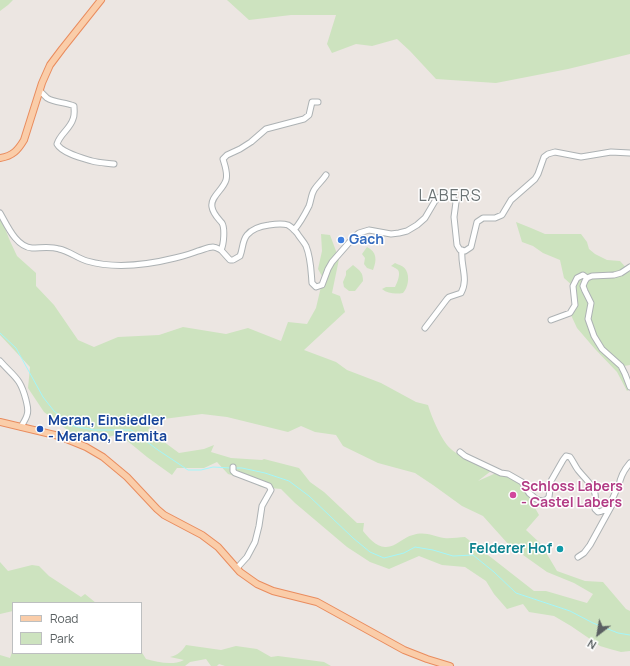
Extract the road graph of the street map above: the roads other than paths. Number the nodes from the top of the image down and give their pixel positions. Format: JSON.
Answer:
{"nodes":[{"id":1,"x":101,"y":0,"type":"edge"},
{"id":2,"x":40,"y":91,"type":"junction"},
{"id":3,"x":318,"y":102,"type":"dead end"},
{"id":4,"x":630,"y":153,"type":"edge"},
{"id":5,"x":0,"y":158,"type":"edge"},
{"id":6,"x":114,"y":164,"type":"dead end"},
{"id":7,"x":326,"y":175,"type":"dead end"},
{"id":8,"x":0,"y":213,"type":"edge"},
{"id":9,"x":294,"y":230,"type":"junction"},
{"id":10,"x":222,"y":250,"type":"junction"},
{"id":11,"x":462,"y":250,"type":"junction"},
{"id":12,"x":630,"y":267,"type":"edge"},
{"id":13,"x":587,"y":278,"type":"junction"},
{"id":14,"x":551,"y":320,"type":"dead end"},
{"id":15,"x":425,"y":328,"type":"dead end"},
{"id":16,"x":0,"y":361,"type":"edge"},
{"id":17,"x":630,"y":387,"type":"edge"},
{"id":18,"x":0,"y":422,"type":"edge"},
{"id":19,"x":21,"y":427,"type":"junction"},
{"id":20,"x":460,"y":452,"type":"dead end"},
{"id":21,"x":630,"y":462,"type":"edge"},
{"id":22,"x":233,"y":468,"type":"dead end"},
{"id":23,"x":619,"y":484,"type":"junction"},
{"id":24,"x":578,"y":557,"type":"dead end"},
{"id":25,"x":237,"y":568,"type":"junction"},
{"id":26,"x":450,"y":666,"type":"edge"}],
"edges":[{"from":1,"to":2,"type":"main road"},
{"from":2,"to":5,"type":"main road"},
{"from":2,"to":6,"type":"street"},
{"from":3,"to":10,"type":"street"},
{"from":4,"to":11,"type":"street"},
{"from":7,"to":9,"type":"street"},
{"from":8,"to":10,"type":"street"},
{"from":9,"to":10,"type":"street"},
{"from":9,"to":11,"type":"street"},
{"from":11,"to":15,"type":"street"},
{"from":12,"to":13,"type":"street"},
{"from":13,"to":14,"type":"street"},
{"from":13,"to":17,"type":"street"},
{"from":16,"to":19,"type":"street"},
{"from":18,"to":19,"type":"main road"},
{"from":19,"to":25,"type":"main road"},
{"from":20,"to":23,"type":"street"},
{"from":21,"to":23,"type":"street"},
{"from":22,"to":25,"type":"street"},
{"from":23,"to":24,"type":"street"},
{"from":25,"to":26,"type":"main road"}]}
